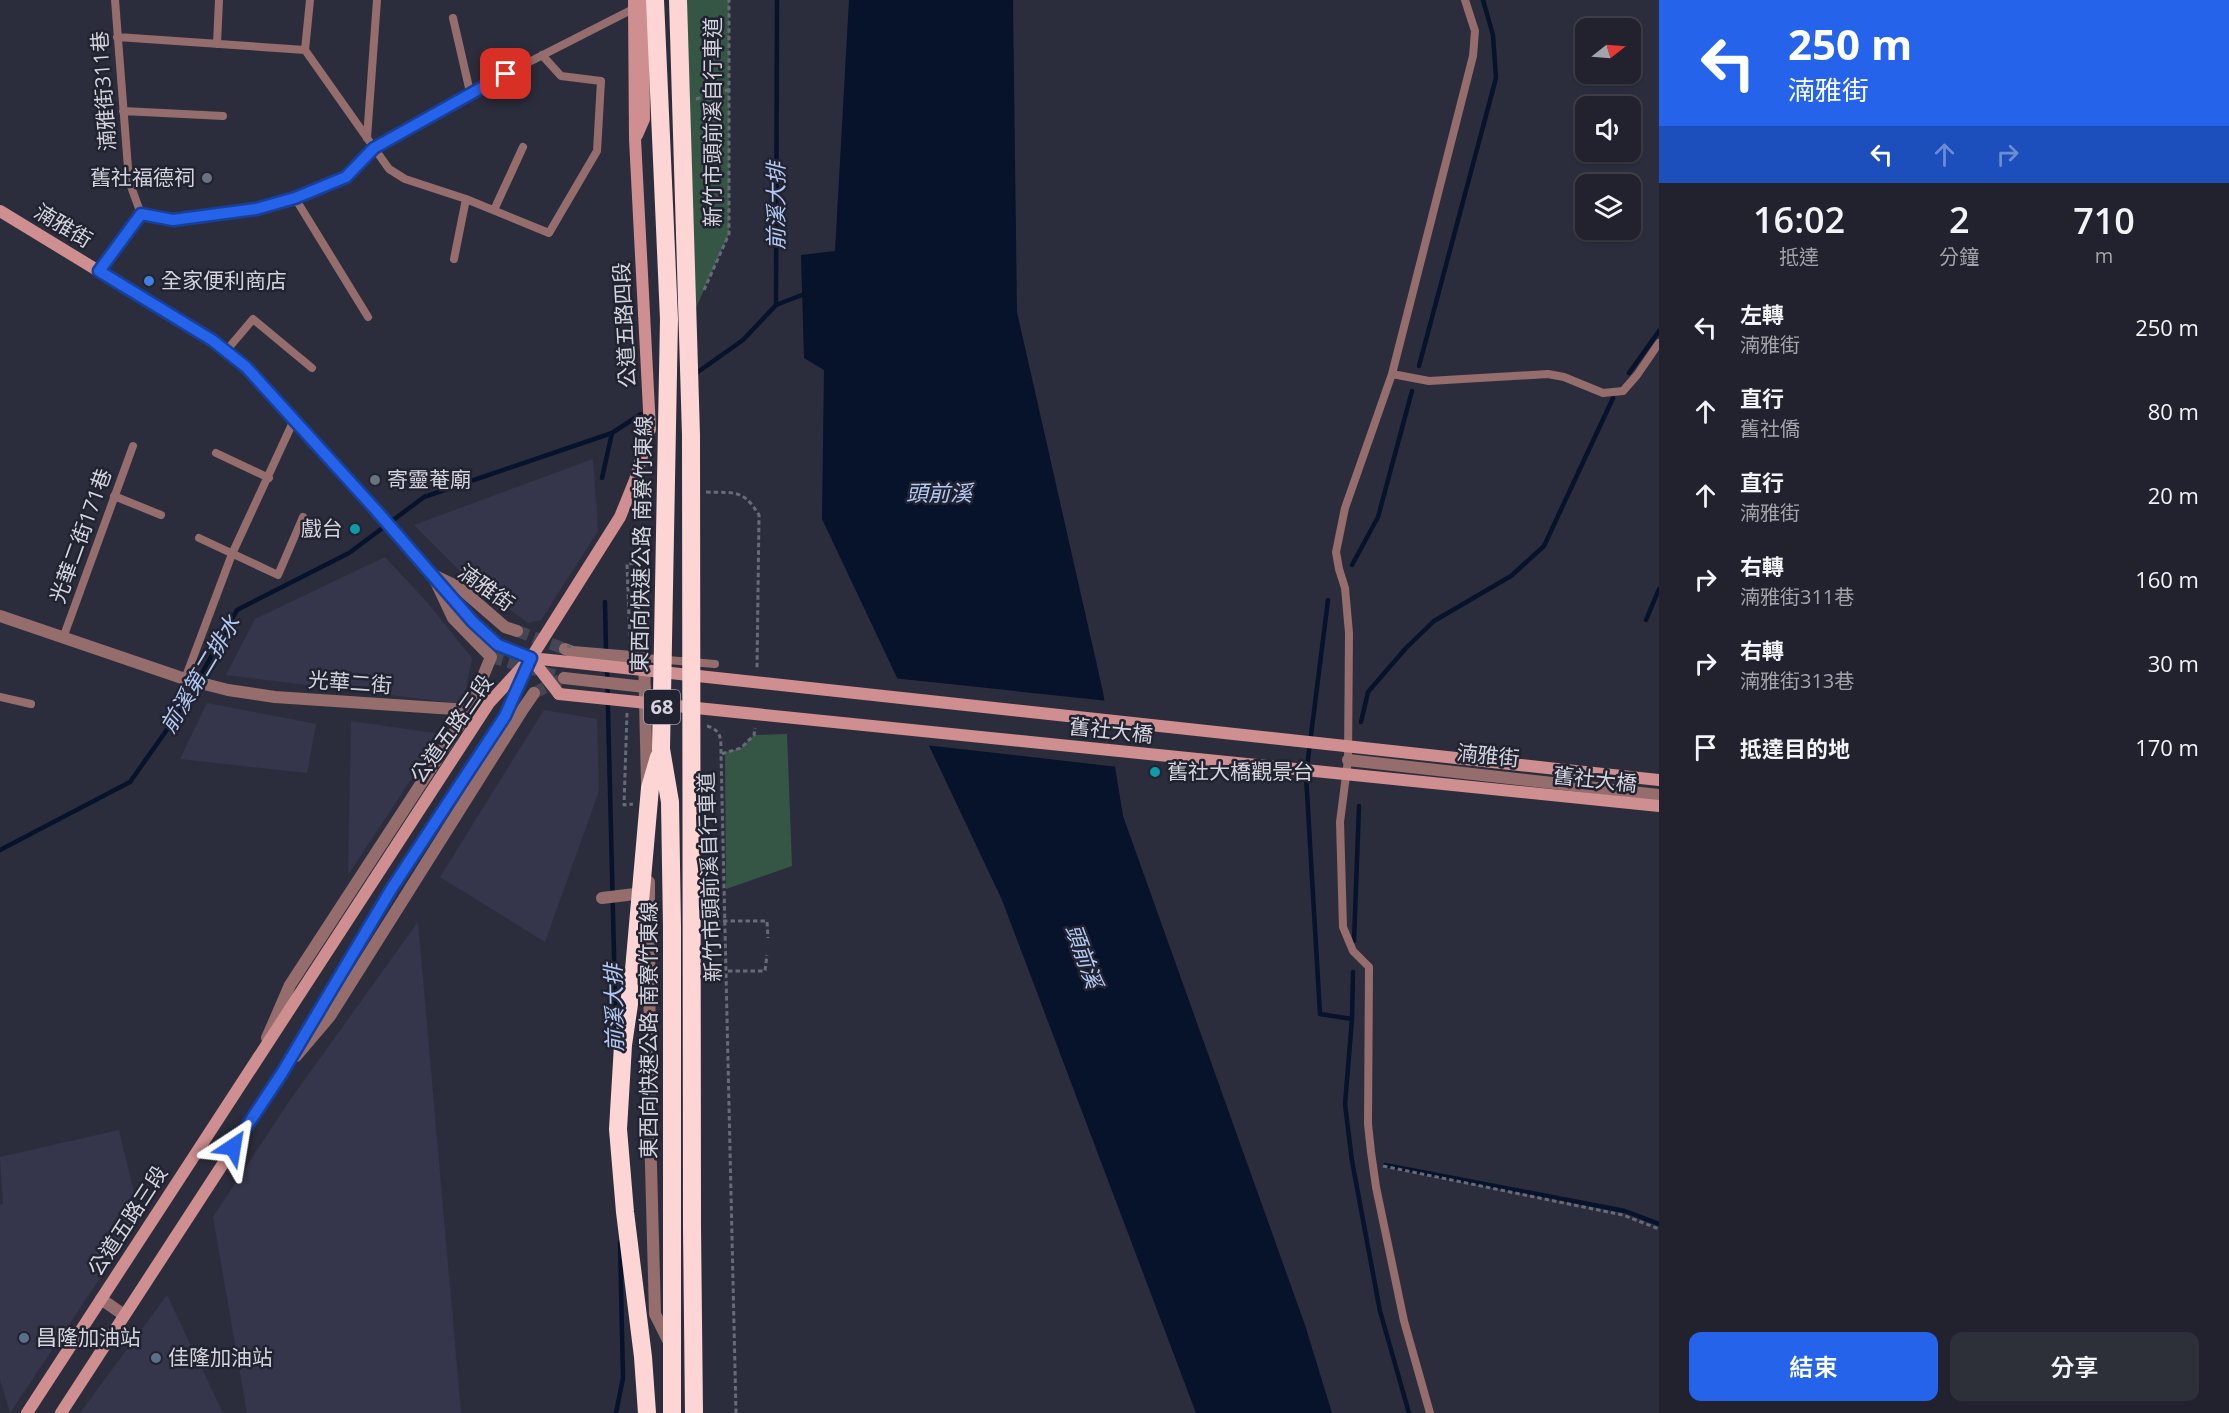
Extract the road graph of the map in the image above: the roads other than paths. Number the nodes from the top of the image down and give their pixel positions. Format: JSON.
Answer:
{"nodes":[{"id":1,"x":116,"y":0,"type":"edge"},
{"id":2,"x":219,"y":0,"type":"edge"},
{"id":3,"x":310,"y":0,"type":"edge"},
{"id":4,"x":377,"y":0,"type":"edge"},
{"id":5,"x":678,"y":0,"type":"edge"},
{"id":6,"x":1465,"y":0,"type":"edge"},
{"id":7,"x":642,"y":3,"type":"edge"},
{"id":8,"x":453,"y":18,"type":"dead end"},
{"id":9,"x":117,"y":37,"type":"junction"},
{"id":10,"x":217,"y":44,"type":"junction"},
{"id":11,"x":305,"y":50,"type":"junction"},
{"id":12,"x":542,"y":55,"type":"junction"},
{"id":13,"x":470,"y":92,"type":"junction"},
{"id":14,"x":123,"y":111,"type":"junction"},
{"id":15,"x":223,"y":116,"type":"dead end"},
{"id":16,"x":367,"y":138,"type":"junction"},
{"id":17,"x":523,"y":147,"type":"dead end"},
{"id":18,"x":374,"y":148,"type":"junction"},
{"id":19,"x":295,"y":198,"type":"junction"},
{"id":20,"x":466,"y":199,"type":"junction"},
{"id":21,"x":494,"y":210,"type":"junction"},
{"id":22,"x":0,"y":211,"type":"edge"},
{"id":23,"x":141,"y":214,"type":"junction"},
{"id":24,"x":454,"y":260,"type":"dead end"},
{"id":25,"x":99,"y":271,"type":"junction"},
{"id":26,"x":368,"y":317,"type":"dead end"},
{"id":27,"x":1659,"y":343,"type":"edge"},
{"id":28,"x":226,"y":351,"type":"junction"},
{"id":29,"x":312,"y":368,"type":"dead end"},
{"id":30,"x":1392,"y":374,"type":"junction"},
{"id":31,"x":294,"y":420,"type":"junction"},
{"id":32,"x":133,"y":446,"type":"dead end"},
{"id":33,"x":216,"y":453,"type":"dead end"},
{"id":34,"x":269,"y":478,"type":"junction"},
{"id":35,"x":114,"y":496,"type":"junction"},
{"id":36,"x":161,"y":515,"type":"dead end"},
{"id":37,"x":303,"y":517,"type":"dead end"},
{"id":38,"x":199,"y":538,"type":"dead end"},
{"id":39,"x":232,"y":554,"type":"junction"},
{"id":40,"x":433,"y":575,"type":"junction"},
{"id":41,"x":0,"y":616,"type":"edge"},
{"id":42,"x":517,"y":632,"type":"tunnel mouth"},
{"id":43,"x":63,"y":638,"type":"junction"},
{"id":44,"x":565,"y":649,"type":"tunnel mouth"},
{"id":45,"x":642,"y":655,"type":"junction"},
{"id":46,"x":491,"y":657,"type":"joint"},
{"id":47,"x":531,"y":658,"type":"junction"},
{"id":48,"x":569,"y":662,"type":"joint"},
{"id":49,"x":715,"y":664,"type":"dead end"},
{"id":50,"x":564,"y":678,"type":"tunnel mouth"},
{"id":51,"x":184,"y":679,"type":"junction"},
{"id":52,"x":645,"y":687,"type":"junction"},
{"id":53,"x":534,"y":693,"type":"tunnel mouth"},
{"id":54,"x":0,"y":698,"type":"edge"},
{"id":55,"x":31,"y":705,"type":"dead end"},
{"id":56,"x":469,"y":710,"type":"junction"},
{"id":57,"x":661,"y":749,"type":"junction"},
{"id":58,"x":1348,"y":760,"type":"junction"},
{"id":59,"x":1659,"y":780,"type":"edge"},
{"id":60,"x":1659,"y":795,"type":"edge"},
{"id":61,"x":1659,"y":806,"type":"edge"},
{"id":62,"x":648,"y":845,"type":"junction"},
{"id":63,"x":635,"y":894,"type":"junction"},
{"id":64,"x":602,"y":898,"type":"dead end"},
{"id":65,"x":651,"y":942,"type":"junction"},
{"id":66,"x":261,"y":1051,"type":"junction"},
{"id":67,"x":282,"y":1073,"type":"junction"},
{"id":68,"x":100,"y":1299,"type":"junction"},
{"id":69,"x":124,"y":1315,"type":"junction"},
{"id":70,"x":27,"y":1413,"type":"edge"},
{"id":71,"x":61,"y":1413,"type":"edge"},
{"id":72,"x":647,"y":1413,"type":"edge"},
{"id":73,"x":672,"y":1413,"type":"edge"},
{"id":74,"x":678,"y":1413,"type":"edge"},
{"id":75,"x":694,"y":1413,"type":"edge"},
{"id":76,"x":1430,"y":1413,"type":"edge"}],
"edges":[{"from":1,"to":9,"type":"lane","name":"湳雅街311巷"},
{"from":2,"to":10,"type":"lane"},
{"from":3,"to":11,"type":"lane"},
{"from":4,"to":16,"type":"lane"},
{"from":5,"to":75,"type":"highway","name":"東西向快速公路 南寮竹東線","number":"68","bridge":true},
{"from":6,"to":30,"type":"lane"},
{"from":7,"to":12,"type":"lane"},
{"from":7,"to":47,"type":"street","name":"公道五路四段"},
{"from":7,"to":57,"type":"highway","name":"東西向快速公路 南寮竹東線","number":"68","bridge":true},
{"from":8,"to":13,"type":"lane"},
{"from":9,"to":10,"type":"lane"},
{"from":9,"to":14,"type":"lane","name":"湳雅街311巷"},
{"from":10,"to":11,"type":"lane"},
{"from":11,"to":16,"type":"lane"},
{"from":12,"to":13,"type":"lane"},
{"from":12,"to":21,"type":"lane"},
{"from":13,"to":18,"type":"lane"},
{"from":14,"to":15,"type":"lane"},
{"from":14,"to":23,"type":"lane","name":"湳雅街311巷"},
{"from":16,"to":18,"type":"lane"},
{"from":17,"to":21,"type":"lane"},
{"from":18,"to":19,"type":"lane"},
{"from":18,"to":20,"type":"lane"},
{"from":19,"to":23,"type":"lane"},
{"from":19,"to":26,"type":"lane"},
{"from":20,"to":21,"type":"lane"},
{"from":20,"to":24,"type":"lane"},
{"from":22,"to":25,"type":"street","name":"湳雅街"},
{"from":23,"to":25,"type":"lane"},
{"from":25,"to":28,"type":"street","name":"湳雅街"},
{"from":27,"to":30,"type":"lane"},
{"from":28,"to":29,"type":"lane"},
{"from":28,"to":31,"type":"street","name":"湳雅街"},
{"from":30,"to":58,"type":"lane"},
{"from":31,"to":34,"type":"lane"},
{"from":31,"to":40,"type":"street","name":"湳雅街"},
{"from":32,"to":35,"type":"lane","name":"光華二街171巷"},
{"from":33,"to":34,"type":"lane"},
{"from":34,"to":39,"type":"lane"},
{"from":35,"to":36,"type":"lane"},
{"from":35,"to":43,"type":"lane","name":"光華二街171巷"},
{"from":37,"to":39,"type":"lane"},
{"from":38,"to":39,"type":"lane"},
{"from":39,"to":51,"type":"lane"},
{"from":40,"to":42,"type":"street","name":"湳雅街"},
{"from":40,"to":46,"type":"street","name":"湳雅街"},
{"from":40,"to":47,"type":"street","name":"湳雅街"},
{"from":41,"to":43,"type":"street"},
{"from":43,"to":51,"type":"street"},
{"from":44,"to":45,"type":"street"},
{"from":45,"to":49,"type":"lane"},
{"from":45,"to":52,"type":"street"},
{"from":46,"to":56,"type":"street","name":"公道五路三段"},
{"from":47,"to":48,"type":"street","name":"湳雅街"},
{"from":47,"to":61,"type":"street","name":"舊社大橋","bridge":true},
{"from":47,"to":66,"type":"street","name":"公道五路三段"},
{"from":47,"to":67,"type":"street","name":"公道五路三段"},
{"from":48,"to":59,"type":"street","name":"舊社大橋","bridge":true},
{"from":50,"to":52,"type":"street"},
{"from":51,"to":56,"type":"street","name":"光華二街"},
{"from":52,"to":62,"type":"street"},
{"from":53,"to":67,"type":"street","name":"公道五路三段"},
{"from":54,"to":55,"type":"lane"},
{"from":56,"to":66,"type":"street","name":"公道五路三段"},
{"from":57,"to":72,"type":"highway","bridge":true},
{"from":57,"to":73,"type":"highway","name":"東西向快速公路 南寮竹東線","number":"68","bridge":true},
{"from":58,"to":60,"type":"street","name":"湳雅街"},
{"from":58,"to":76,"type":"lane"},
{"from":62,"to":63,"type":"street"},
{"from":62,"to":65,"type":"street"},
{"from":63,"to":64,"type":"street"},
{"from":63,"to":65,"type":"street"},
{"from":65,"to":74,"type":"street"},
{"from":66,"to":68,"type":"street","name":"公道五路三段"},
{"from":67,"to":69,"type":"street","name":"公道五路三段"},
{"from":68,"to":69,"type":"street"},
{"from":68,"to":70,"type":"street","name":"公道五路三段"},
{"from":69,"to":71,"type":"street","name":"公道五路三段"}]}
